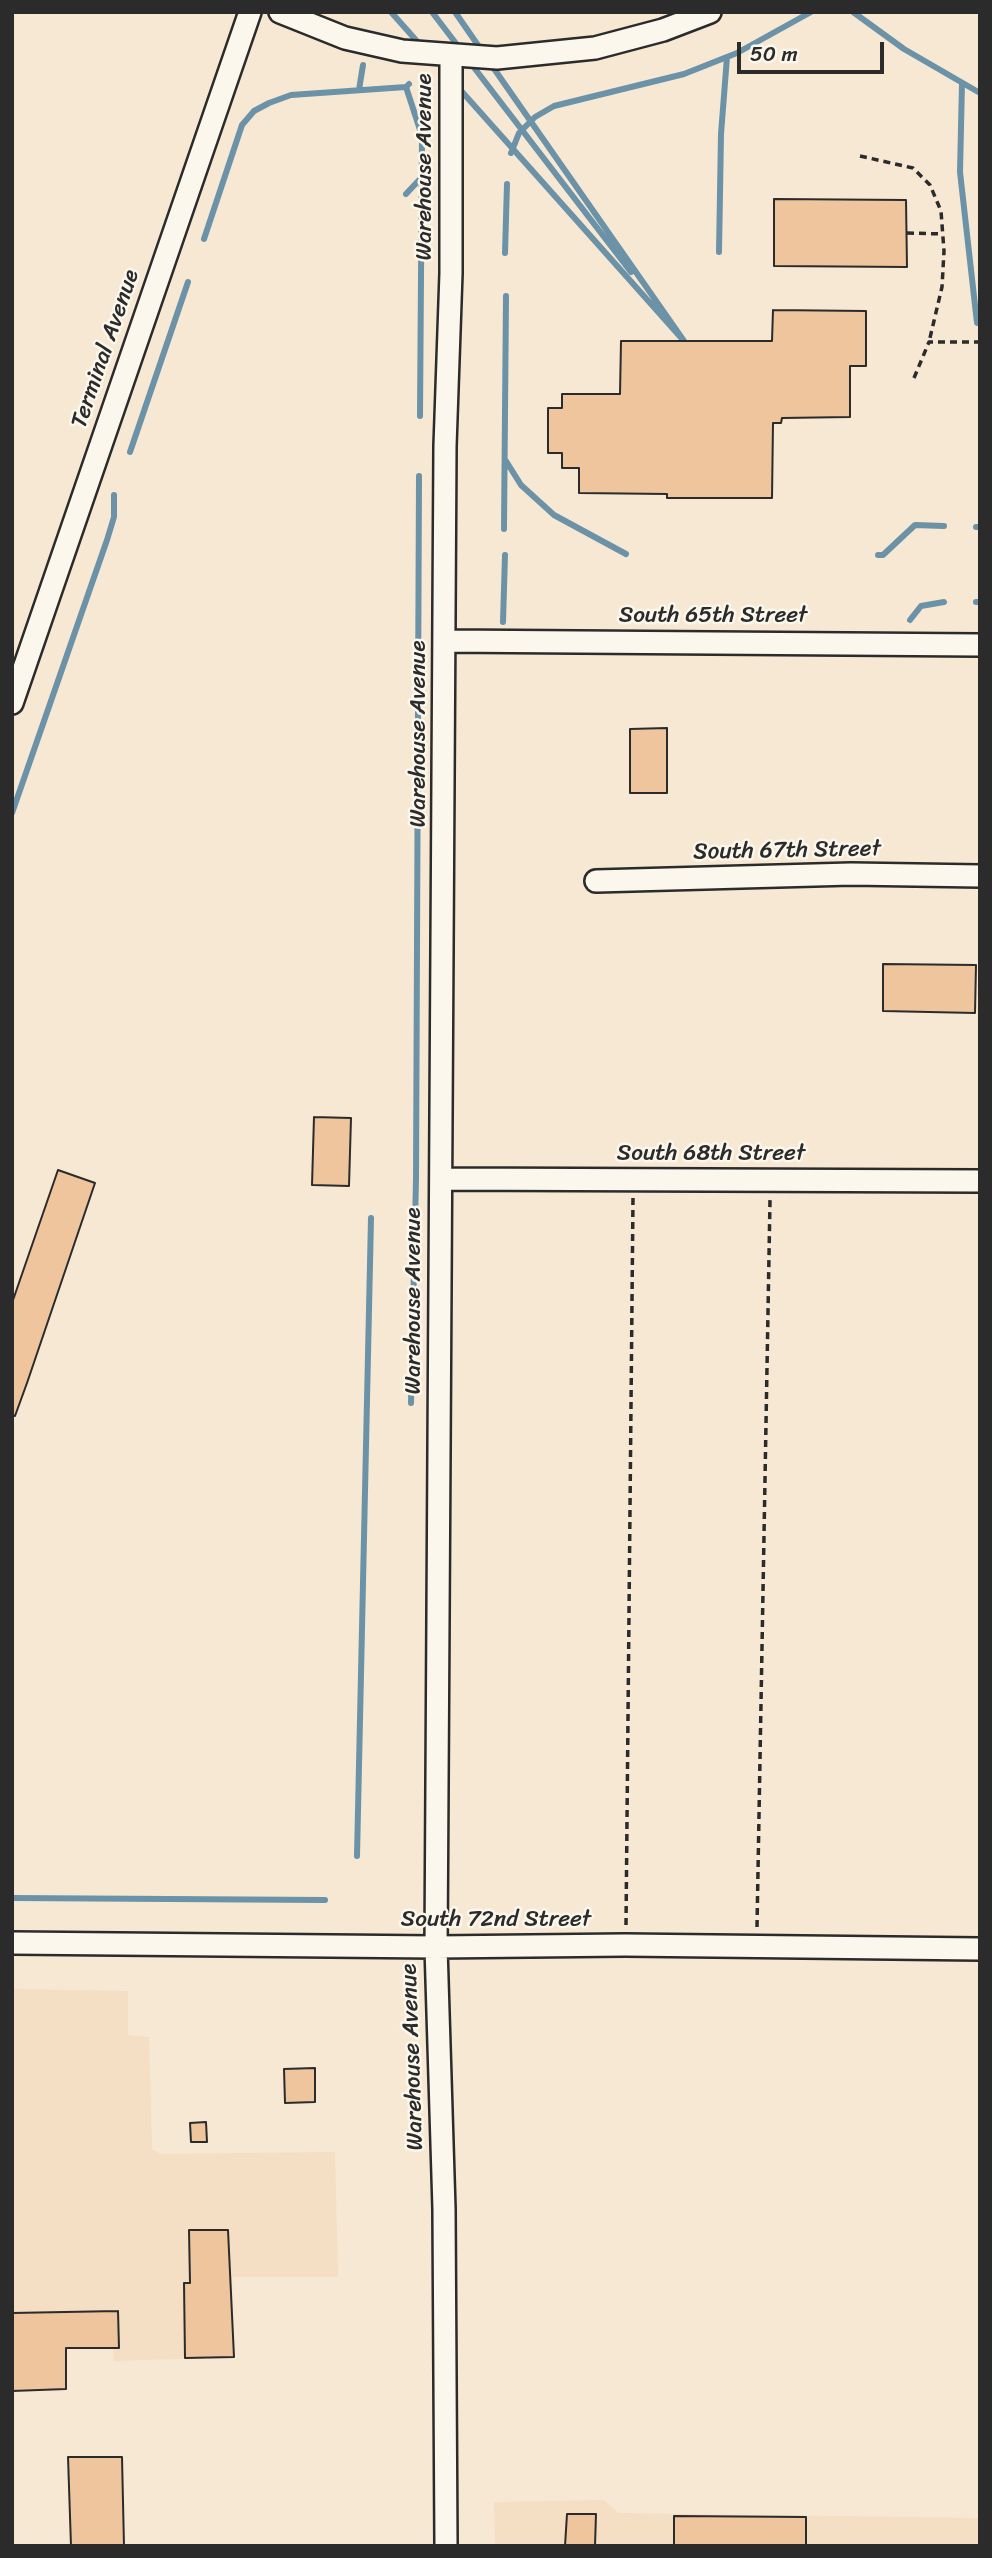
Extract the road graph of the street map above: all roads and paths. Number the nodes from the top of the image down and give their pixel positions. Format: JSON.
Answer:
{"nodes":[{"id":1,"x":250,"y":12,"type":"edge"},
{"id":2,"x":280,"y":12,"type":"edge"},
{"id":3,"x":710,"y":12,"type":"edge"},
{"id":4,"x":451,"y":56,"type":"junction"},
{"id":5,"x":860,"y":156,"type":"dead end"},
{"id":6,"x":907,"y":233,"type":"dead end"},
{"id":7,"x":943,"y":234,"type":"junction"},
{"id":8,"x":929,"y":342,"type":"junction"},
{"id":9,"x":980,"y":342,"type":"edge"},
{"id":10,"x":914,"y":377,"type":"dead end"},
{"id":11,"x":446,"y":641,"type":"junction"},
{"id":12,"x":980,"y":645,"type":"edge"},
{"id":13,"x":12,"y":703,"type":"edge"},
{"id":14,"x":980,"y":876,"type":"edge"},
{"id":15,"x":596,"y":881,"type":"dead end"},
{"id":16,"x":441,"y":1180,"type":"junction"},
{"id":17,"x":633,"y":1180,"type":"junction"},
{"id":18,"x":771,"y":1180,"type":"junction"},
{"id":19,"x":980,"y":1181,"type":"edge"},
{"id":20,"x":12,"y":1943,"type":"edge"},
{"id":21,"x":625,"y":1945,"type":"junction"},
{"id":22,"x":757,"y":1947,"type":"junction"},
{"id":23,"x":436,"y":1948,"type":"junction"},
{"id":24,"x":980,"y":1949,"type":"edge"},
{"id":25,"x":446,"y":2546,"type":"edge"}],
"edges":[{"from":1,"to":13,"type":"street","name":"Terminal Avenue"},
{"from":2,"to":4,"type":"street"},
{"from":3,"to":4,"type":"street"},
{"from":4,"to":11,"type":"street","name":"Warehouse Avenue"},
{"from":5,"to":7,"type":"path"},
{"from":6,"to":7,"type":"path"},
{"from":7,"to":8,"type":"path"},
{"from":8,"to":9,"type":"path"},
{"from":8,"to":10,"type":"path"},
{"from":11,"to":12,"type":"street","name":"South 65th Street"},
{"from":11,"to":16,"type":"street","name":"Warehouse Avenue"},
{"from":14,"to":15,"type":"street","name":"South 67th Street"},
{"from":16,"to":17,"type":"street","name":"South 68th Street"},
{"from":16,"to":23,"type":"street","name":"Warehouse Avenue"},
{"from":17,"to":18,"type":"street","name":"South 68th Street"},
{"from":17,"to":21,"type":"path"},
{"from":18,"to":19,"type":"street","name":"South 68th Street"},
{"from":18,"to":22,"type":"path"},
{"from":20,"to":23,"type":"street","name":"South 72nd Street"},
{"from":21,"to":22,"type":"street","name":"South 72nd Street"},
{"from":21,"to":23,"type":"street","name":"South 72nd Street"},
{"from":22,"to":24,"type":"street","name":"South 72nd Street"},
{"from":23,"to":25,"type":"street","name":"Warehouse Avenue"}]}
